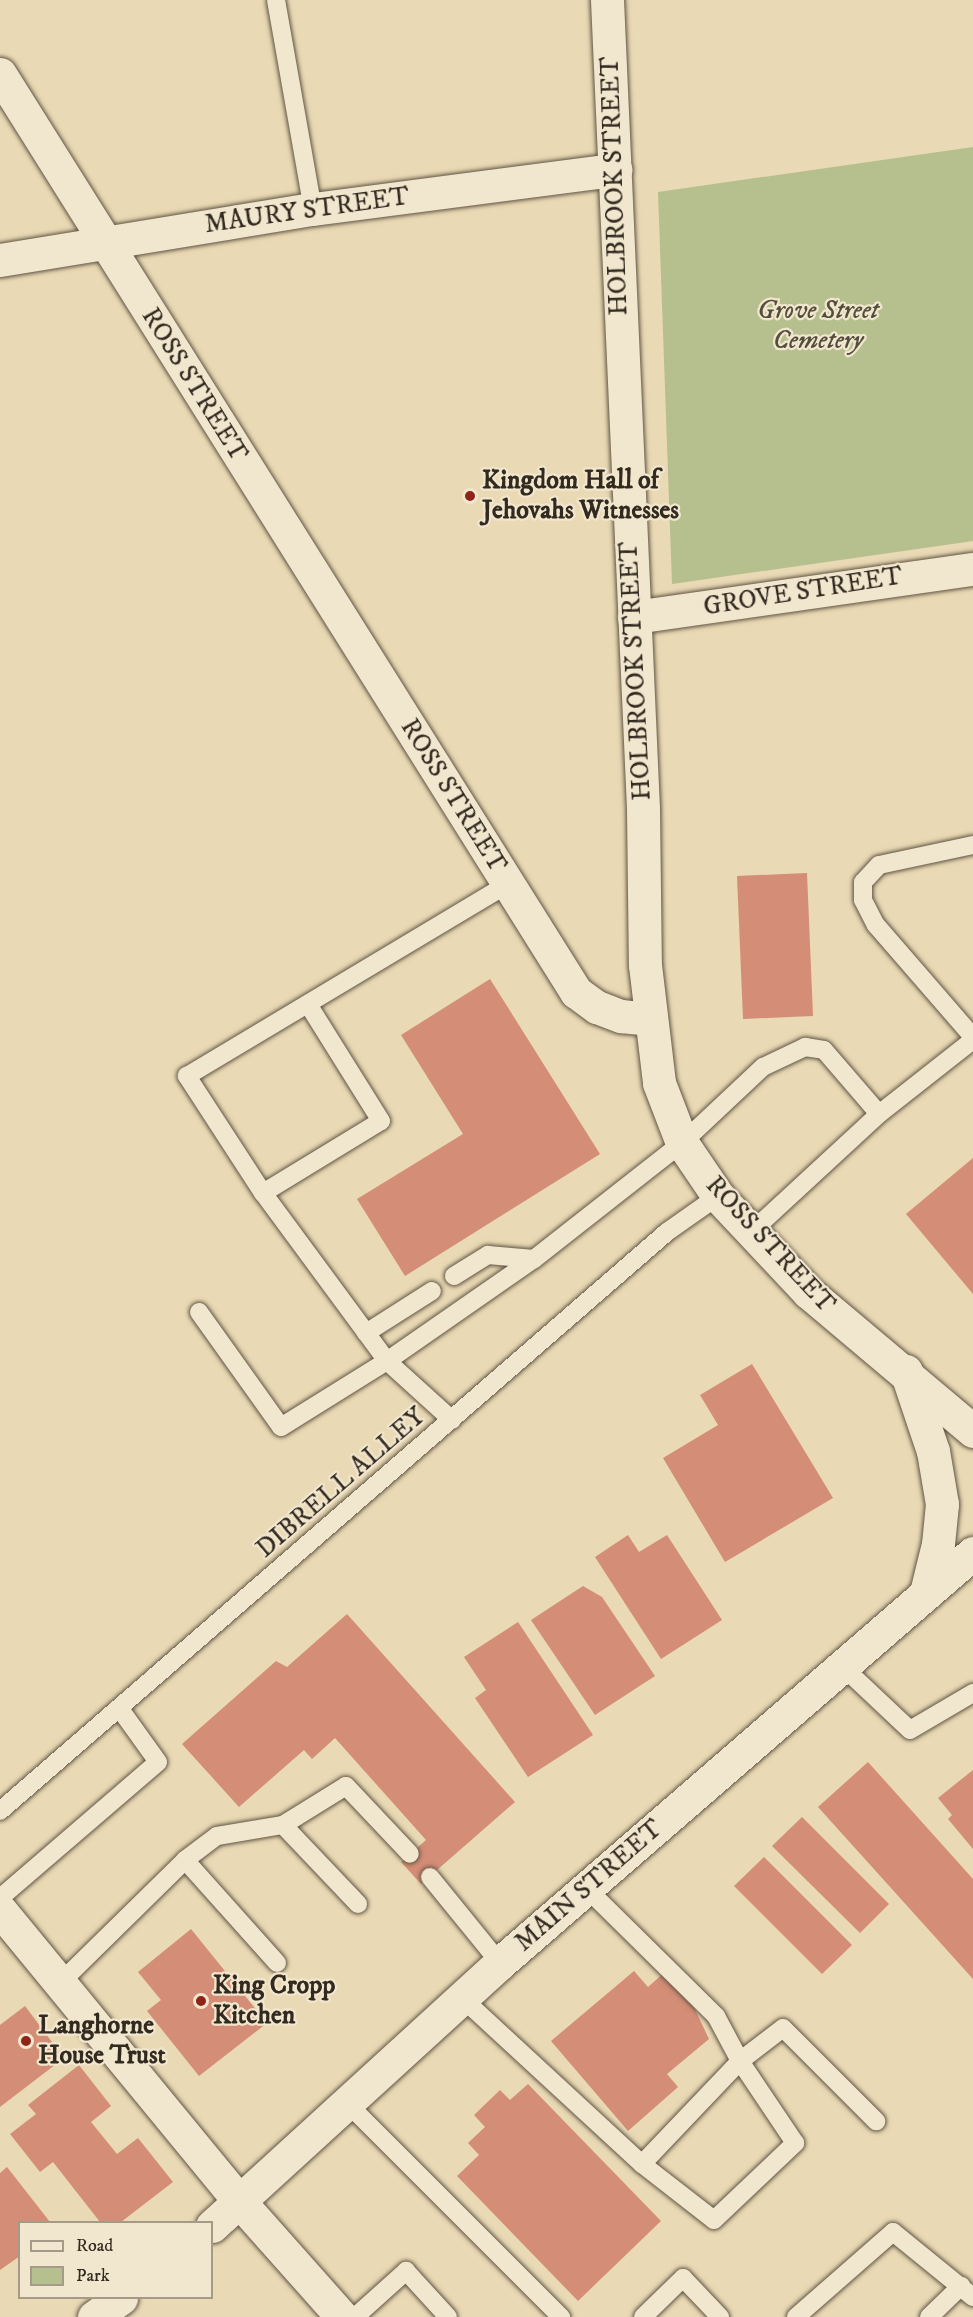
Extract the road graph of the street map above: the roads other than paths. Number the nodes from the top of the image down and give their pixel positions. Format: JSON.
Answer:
{"nodes":[{"id":1,"x":276,"y":0,"type":"edge"},
{"id":2,"x":607,"y":0,"type":"edge"},
{"id":3,"x":0,"y":74,"type":"edge"},
{"id":4,"x":615,"y":170,"type":"junction"},
{"id":5,"x":313,"y":209,"type":"junction"},
{"id":6,"x":105,"y":241,"type":"junction"},
{"id":7,"x":0,"y":260,"type":"edge"},
{"id":8,"x":973,"y":569,"type":"edge"},
{"id":9,"x":634,"y":617,"type":"junction"},
{"id":10,"x":973,"y":845,"type":"edge"},
{"id":11,"x":508,"y":884,"type":"junction"},
{"id":12,"x":308,"y":1004,"type":"junction"},
{"id":13,"x":650,"y":1019,"type":"junction"},
{"id":14,"x":973,"y":1039,"type":"edge"},
{"id":15,"x":879,"y":1114,"type":"junction"},
{"id":16,"x":682,"y":1143,"type":"junction"},
{"id":17,"x":263,"y":1193,"type":"junction"},
{"id":18,"x":718,"y":1196,"type":"junction"},
{"id":19,"x":751,"y":1232,"type":"junction"},
{"id":20,"x":534,"y":1259,"type":"junction"},
{"id":21,"x":454,"y":1276,"type":"dead end"},
{"id":22,"x":432,"y":1291,"type":"dead end"},
{"id":23,"x":199,"y":1312,"type":"dead end"},
{"id":24,"x":366,"y":1333,"type":"junction"},
{"id":25,"x":387,"y":1361,"type":"junction"},
{"id":26,"x":906,"y":1371,"type":"junction"},
{"id":27,"x":452,"y":1420,"type":"junction"},
{"id":28,"x":973,"y":1431,"type":"edge"},
{"id":29,"x":973,"y":1553,"type":"edge"},
{"id":30,"x":926,"y":1593,"type":"junction"},
{"id":31,"x":842,"y":1666,"type":"junction"},
{"id":32,"x":973,"y":1693,"type":"edge"},
{"id":33,"x":120,"y":1709,"type":"junction"},
{"id":34,"x":0,"y":1811,"type":"edge"},
{"id":35,"x":283,"y":1825,"type":"junction"},
{"id":36,"x":410,"y":1854,"type":"dead end"},
{"id":37,"x":185,"y":1860,"type":"junction"},
{"id":38,"x":430,"y":1877,"type":"dead end"},
{"id":39,"x":586,"y":1888,"type":"junction"},
{"id":40,"x":0,"y":1898,"type":"edge"},
{"id":41,"x":358,"y":1904,"type":"dead end"},
{"id":42,"x":0,"y":1910,"type":"edge"},
{"id":43,"x":277,"y":1963,"type":"dead end"},
{"id":44,"x":500,"y":1963,"type":"junction"},
{"id":45,"x":60,"y":1983,"type":"junction"},
{"id":46,"x":462,"y":1998,"type":"junction"},
{"id":47,"x":740,"y":2061,"type":"junction"},
{"id":48,"x":347,"y":2103,"type":"junction"},
{"id":49,"x":876,"y":2121,"type":"dead end"},
{"id":50,"x":642,"y":2164,"type":"junction"},
{"id":51,"x":239,"y":2201,"type":"junction"},
{"id":52,"x":213,"y":2225,"type":"edge"},
{"id":53,"x":967,"y":2292,"type":"edge"},
{"id":54,"x":120,"y":2299,"type":"edge"},
{"id":55,"x":94,"y":2317,"type":"edge"},
{"id":56,"x":342,"y":2317,"type":"edge"},
{"id":57,"x":355,"y":2317,"type":"edge"},
{"id":58,"x":448,"y":2317,"type":"edge"},
{"id":59,"x":561,"y":2317,"type":"edge"},
{"id":60,"x":643,"y":2317,"type":"edge"},
{"id":61,"x":720,"y":2317,"type":"edge"},
{"id":62,"x":796,"y":2317,"type":"edge"},
{"id":63,"x":929,"y":2317,"type":"edge"}],
"edges":[{"from":1,"to":5,"type":"lane"},
{"from":2,"to":4,"type":"street","name":"HOLBROOK STREET"},
{"from":3,"to":6,"type":"street","name":"ROSS STREET"},
{"from":4,"to":5,"type":"street","name":"MAURY STREET"},
{"from":4,"to":9,"type":"street","name":"HOLBROOK STREET"},
{"from":5,"to":6,"type":"street","name":"MAURY STREET"},
{"from":6,"to":7,"type":"street","name":"MAURY STREET"},
{"from":6,"to":11,"type":"street","name":"ROSS STREET"},
{"from":8,"to":9,"type":"street","name":"GROVE STREET"},
{"from":9,"to":13,"type":"street","name":"HOLBROOK STREET"},
{"from":10,"to":14,"type":"lane"},
{"from":11,"to":12,"type":"lane"},
{"from":11,"to":13,"type":"street","name":"ROSS STREET"},
{"from":12,"to":17,"type":"lane"},
{"from":12,"to":17,"type":"lane"},
{"from":13,"to":16,"type":"street","name":"ROSS STREET"},
{"from":14,"to":15,"type":"lane"},
{"from":15,"to":16,"type":"lane"},
{"from":15,"to":19,"type":"lane"},
{"from":16,"to":18,"type":"street","name":"ROSS STREET"},
{"from":16,"to":20,"type":"lane"},
{"from":17,"to":24,"type":"lane"},
{"from":18,"to":19,"type":"street","name":"ROSS STREET"},
{"from":18,"to":27,"type":"lane","name":"DIBRELL ALLEY"},
{"from":19,"to":26,"type":"street","name":"ROSS STREET"},
{"from":20,"to":21,"type":"lane"},
{"from":20,"to":25,"type":"lane"},
{"from":22,"to":24,"type":"lane"},
{"from":23,"to":25,"type":"lane"},
{"from":24,"to":25,"type":"lane"},
{"from":25,"to":27,"type":"lane"},
{"from":26,"to":28,"type":"street","name":"ROSS STREET"},
{"from":26,"to":30,"type":"street"},
{"from":27,"to":33,"type":"lane","name":"DIBRELL ALLEY"},
{"from":29,"to":30,"type":"street","name":"MAIN STREET"},
{"from":30,"to":31,"type":"street","name":"MAIN STREET"},
{"from":31,"to":32,"type":"lane"},
{"from":31,"to":39,"type":"street","name":"MAIN STREET"},
{"from":33,"to":34,"type":"lane","name":"DIBRELL ALLEY"},
{"from":33,"to":40,"type":"lane"},
{"from":35,"to":36,"type":"lane"},
{"from":35,"to":37,"type":"lane"},
{"from":35,"to":41,"type":"lane"},
{"from":37,"to":43,"type":"lane"},
{"from":37,"to":45,"type":"lane"},
{"from":38,"to":44,"type":"lane"},
{"from":39,"to":44,"type":"street","name":"MAIN STREET"},
{"from":39,"to":47,"type":"lane"},
{"from":42,"to":45,"type":"street"},
{"from":44,"to":46,"type":"street","name":"MAIN STREET"},
{"from":45,"to":51,"type":"street"},
{"from":46,"to":48,"type":"street","name":"MAIN STREET"},
{"from":46,"to":50,"type":"lane"},
{"from":47,"to":49,"type":"lane"},
{"from":47,"to":50,"type":"lane"},
{"from":47,"to":50,"type":"lane"},
{"from":48,"to":51,"type":"street","name":"MAIN STREET"},
{"from":48,"to":59,"type":"lane"},
{"from":51,"to":52,"type":"street","name":"MAIN STREET"},
{"from":51,"to":56,"type":"street"},
{"from":53,"to":62,"type":"lane"},
{"from":53,"to":63,"type":"lane"},
{"from":54,"to":55,"type":"street"},
{"from":57,"to":58,"type":"lane"},
{"from":60,"to":61,"type":"lane"}]}
